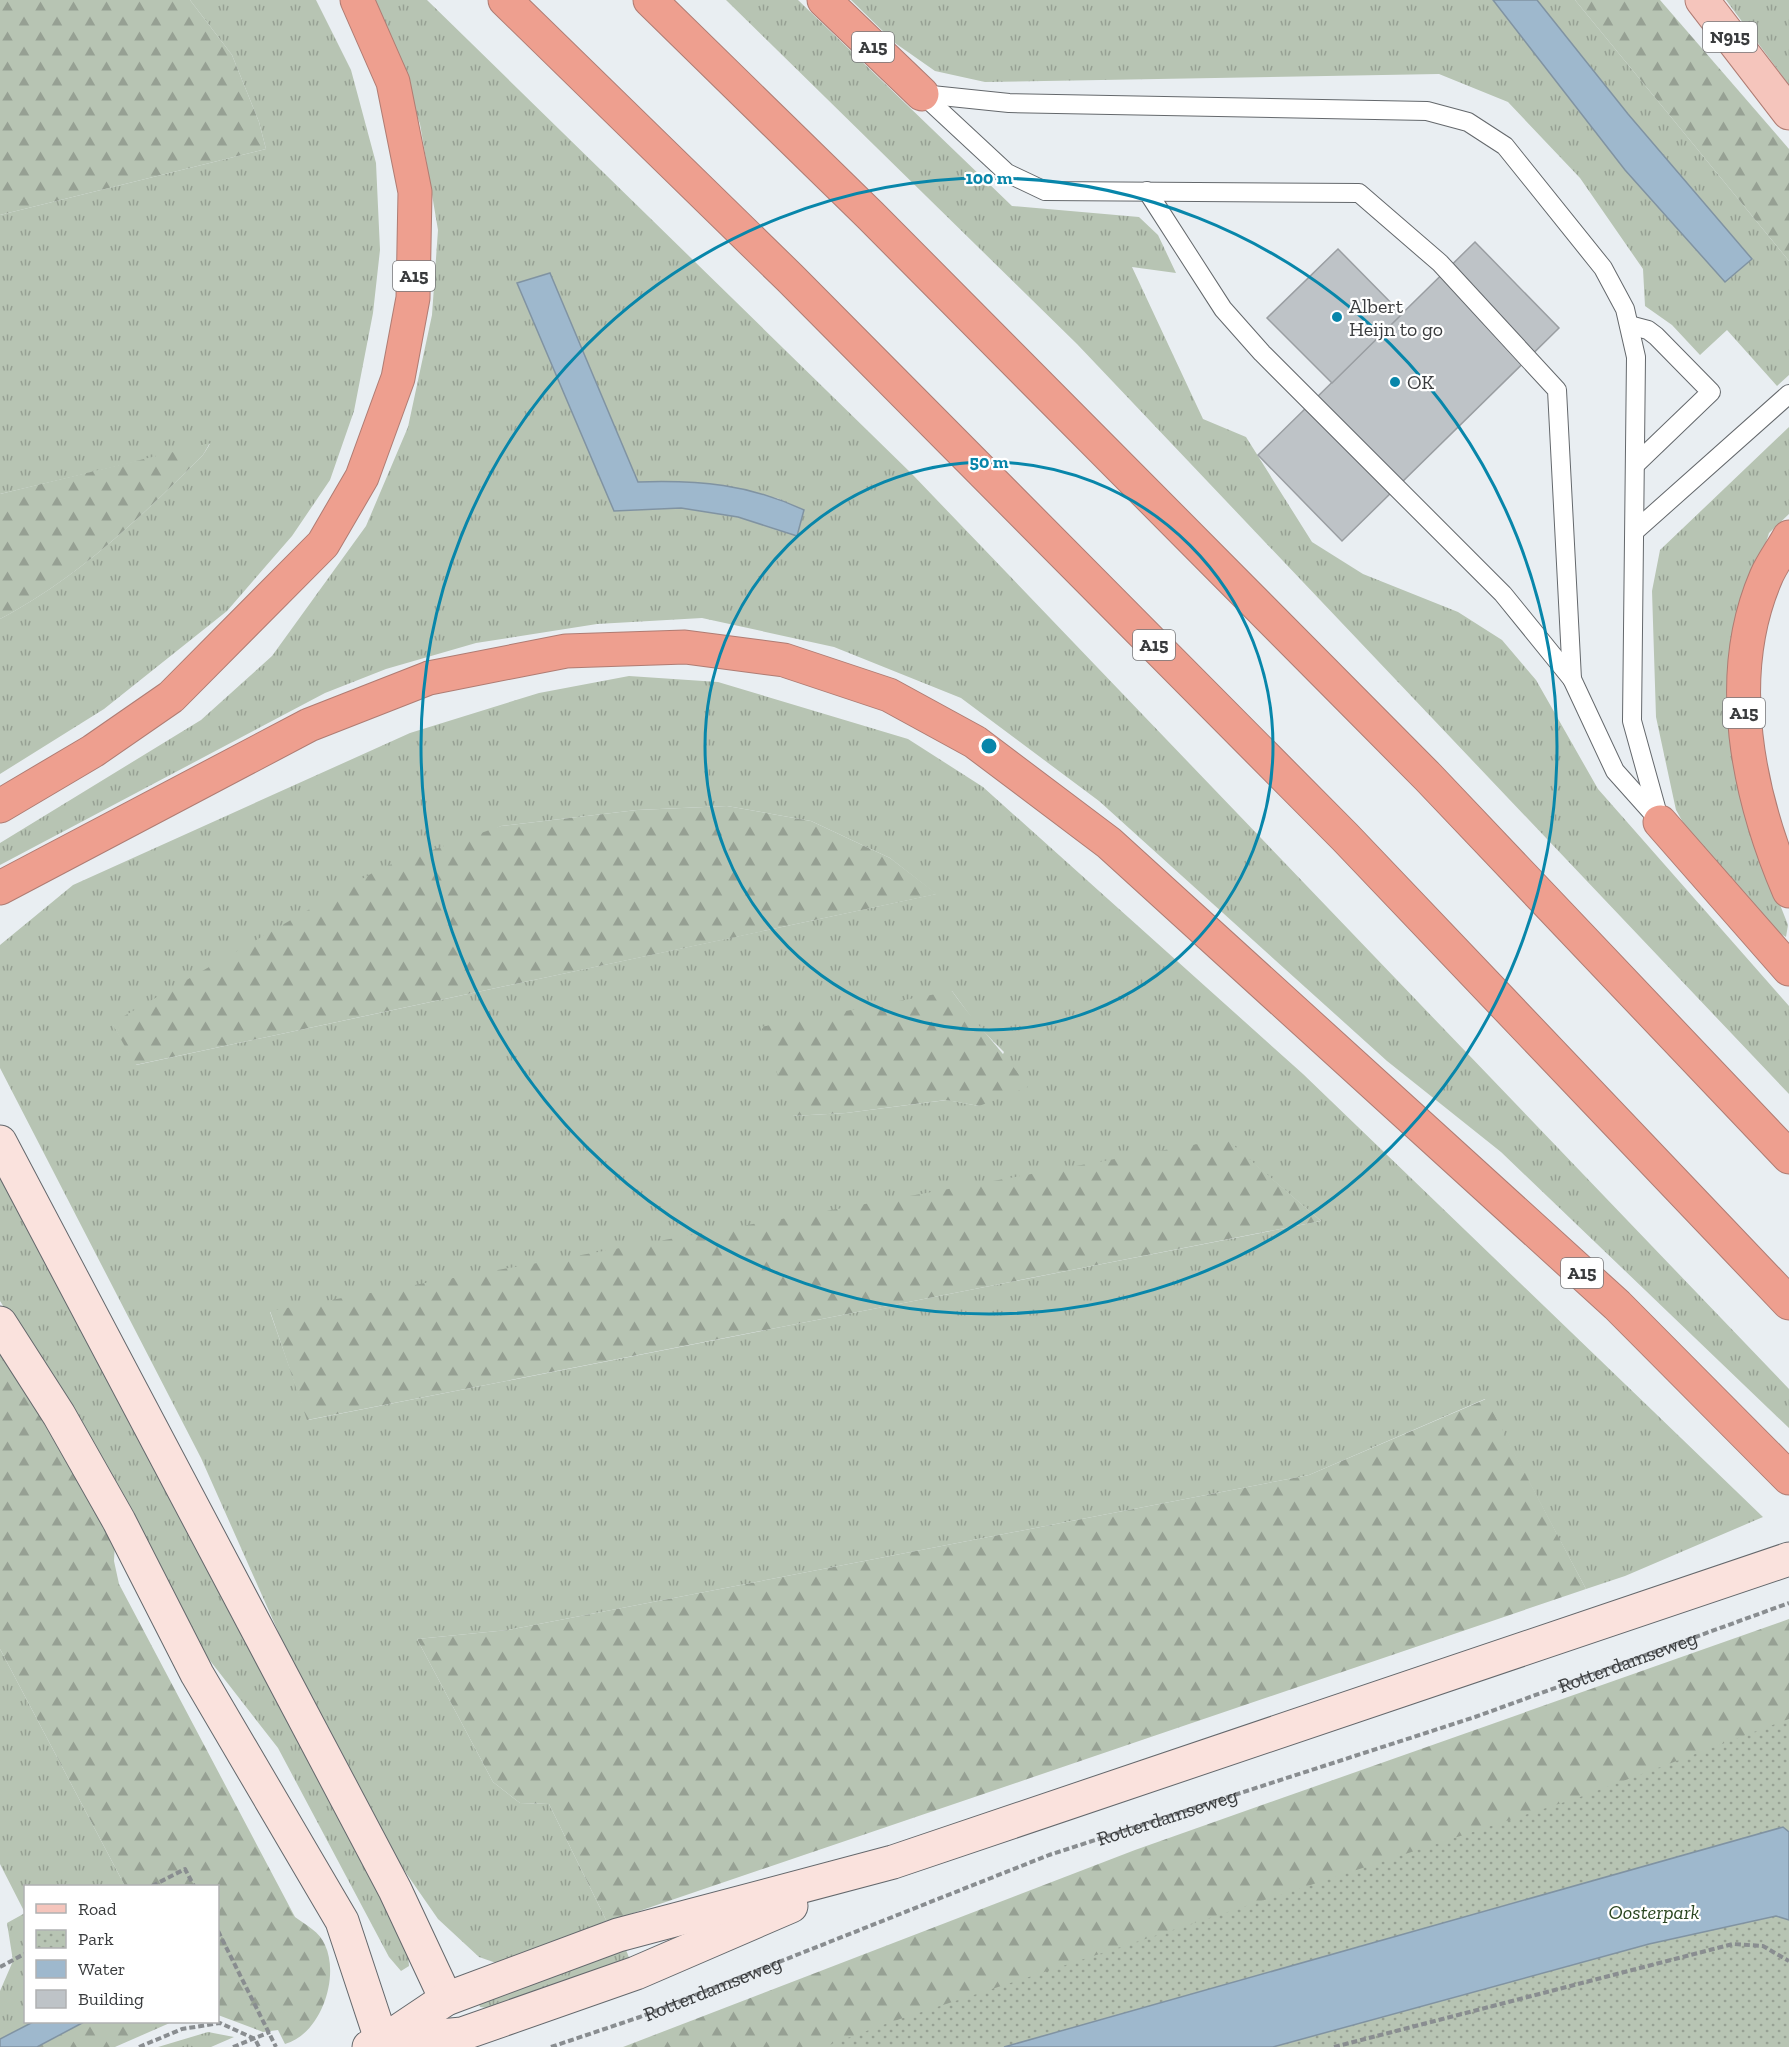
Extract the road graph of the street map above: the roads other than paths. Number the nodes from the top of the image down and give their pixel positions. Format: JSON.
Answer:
{"nodes":[{"id":1,"x":357,"y":0,"type":"edge"},
{"id":2,"x":505,"y":0,"type":"edge"},
{"id":3,"x":650,"y":0,"type":"edge"},
{"id":4,"x":824,"y":0,"type":"edge"},
{"id":5,"x":1701,"y":0,"type":"edge"},
{"id":6,"x":922,"y":94,"type":"junction"},
{"id":7,"x":1789,"y":113,"type":"edge"},
{"id":8,"x":1147,"y":191,"type":"junction"},
{"id":9,"x":1629,"y":325,"type":"junction"},
{"id":10,"x":1789,"y":394,"type":"edge"},
{"id":11,"x":1635,"y":465,"type":"junction"},
{"id":12,"x":1635,"y":531,"type":"junction"},
{"id":13,"x":1789,"y":537,"type":"edge"},
{"id":14,"x":1572,"y":679,"type":"junction"},
{"id":15,"x":0,"y":806,"type":"edge"},
{"id":16,"x":1660,"y":822,"type":"junction"},
{"id":17,"x":0,"y":888,"type":"edge"},
{"id":18,"x":1789,"y":891,"type":"edge"},
{"id":19,"x":1789,"y":969,"type":"edge"},
{"id":20,"x":0,"y":1142,"type":"edge"},
{"id":21,"x":1789,"y":1157,"type":"edge"},
{"id":22,"x":1789,"y":1303,"type":"edge"},
{"id":23,"x":0,"y":1323,"type":"edge"},
{"id":24,"x":1789,"y":1478,"type":"edge"},
{"id":25,"x":1789,"y":1559,"type":"edge"},
{"id":26,"x":893,"y":1862,"type":"junction"},
{"id":27,"x":446,"y":1998,"type":"junction"},
{"id":28,"x":376,"y":2044,"type":"edge"}],
"edges":[{"from":1,"to":15,"type":"highway","number":"A15"},
{"from":2,"to":22,"type":"highway","number":"A15"},
{"from":3,"to":21,"type":"highway"},
{"from":4,"to":6,"type":"highway","number":"A15"},
{"from":5,"to":7,"type":"main road","number":"N915"},
{"from":6,"to":8,"type":"lane","number":"A15"},
{"from":6,"to":9,"type":"lane","number":"A15"},
{"from":8,"to":14,"type":"lane","number":"A15"},
{"from":8,"to":14,"type":"lane","number":"A15"},
{"from":9,"to":11,"type":"lane","number":"A15"},
{"from":9,"to":11,"type":"lane"},
{"from":10,"to":12,"type":"lane"},
{"from":11,"to":12,"type":"lane","number":"A15"},
{"from":12,"to":16,"type":"lane","number":"A15"},
{"from":13,"to":18,"type":"highway","number":"A15"},
{"from":14,"to":16,"type":"lane","number":"A15"},
{"from":16,"to":19,"type":"highway","number":"A15"},
{"from":17,"to":24,"type":"highway","number":"A15"},
{"from":20,"to":27,"type":"main road"},
{"from":23,"to":28,"type":"main road"},
{"from":25,"to":26,"type":"main road","name":"Rotterdamseweg"},
{"from":26,"to":27,"type":"main road","name":"Rotterdamseweg"},
{"from":26,"to":28,"type":"main road","name":"Rotterdamseweg"},
{"from":27,"to":28,"type":"main road","name":"Rotterdamseweg"}]}
